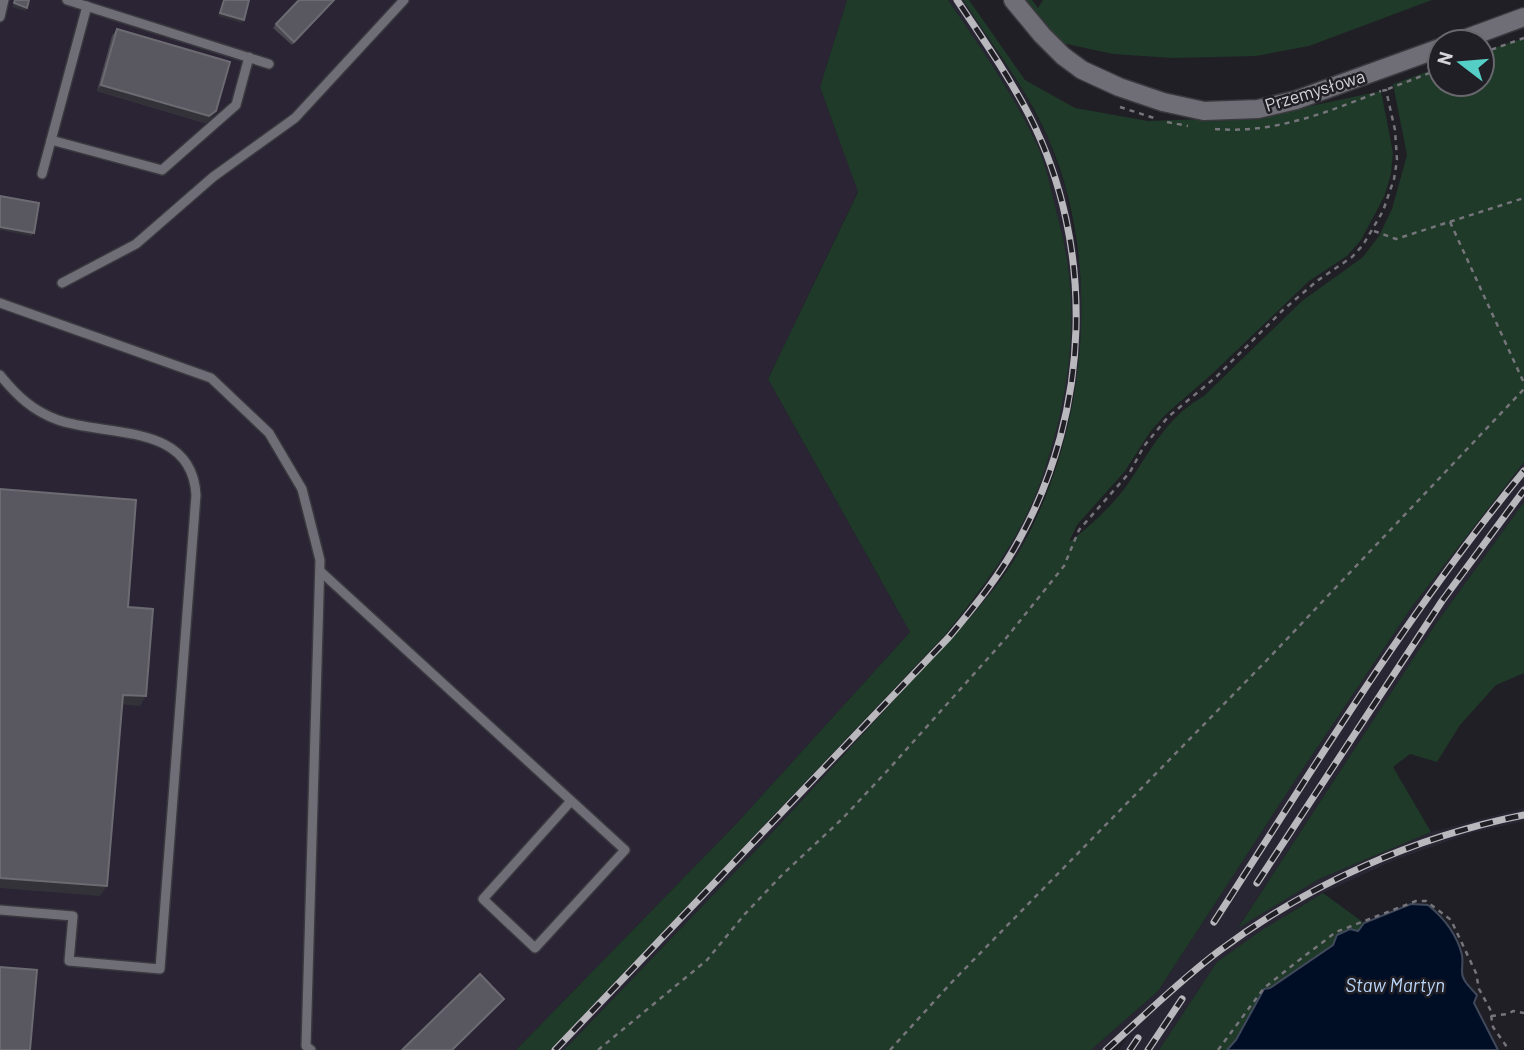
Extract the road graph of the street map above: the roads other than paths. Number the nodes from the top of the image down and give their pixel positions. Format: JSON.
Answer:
{"nodes":[{"id":1,"x":4,"y":0,"type":"edge"},
{"id":2,"x":67,"y":0,"type":"edge"},
{"id":3,"x":404,"y":0,"type":"edge"},
{"id":4,"x":1013,"y":0,"type":"edge"},
{"id":5,"x":87,"y":6,"type":"junction"},
{"id":6,"x":0,"y":17,"type":"edge"},
{"id":7,"x":1524,"y":17,"type":"edge"},
{"id":8,"x":1494,"y":28,"type":"edge"},
{"id":9,"x":1426,"y":53,"type":"edge"},
{"id":10,"x":249,"y":57,"type":"junction"},
{"id":11,"x":269,"y":64,"type":"dead end"},
{"id":12,"x":51,"y":140,"type":"junction"},
{"id":13,"x":42,"y":174,"type":"dead end"},
{"id":14,"x":62,"y":283,"type":"dead end"},
{"id":15,"x":0,"y":303,"type":"edge"},
{"id":16,"x":0,"y":375,"type":"edge"},
{"id":17,"x":320,"y":571,"type":"junction"},
{"id":18,"x":571,"y":801,"type":"junction"},
{"id":19,"x":0,"y":910,"type":"edge"},
{"id":20,"x":311,"y":1050,"type":"edge"}],
"edges":[{"from":1,"to":6,"type":"lane"},
{"from":2,"to":5,"type":"lane"},
{"from":3,"to":14,"type":"lane"},
{"from":4,"to":9,"type":"street","name":"Przemysłowa"},
{"from":5,"to":10,"type":"lane"},
{"from":5,"to":12,"type":"lane"},
{"from":7,"to":8,"type":"street"},
{"from":10,"to":11,"type":"lane"},
{"from":10,"to":12,"type":"lane"},
{"from":12,"to":13,"type":"lane"},
{"from":15,"to":17,"type":"lane"},
{"from":16,"to":19,"type":"lane"},
{"from":17,"to":18,"type":"lane"},
{"from":17,"to":20,"type":"lane"},
{"from":18,"to":18,"type":"lane"}]}
